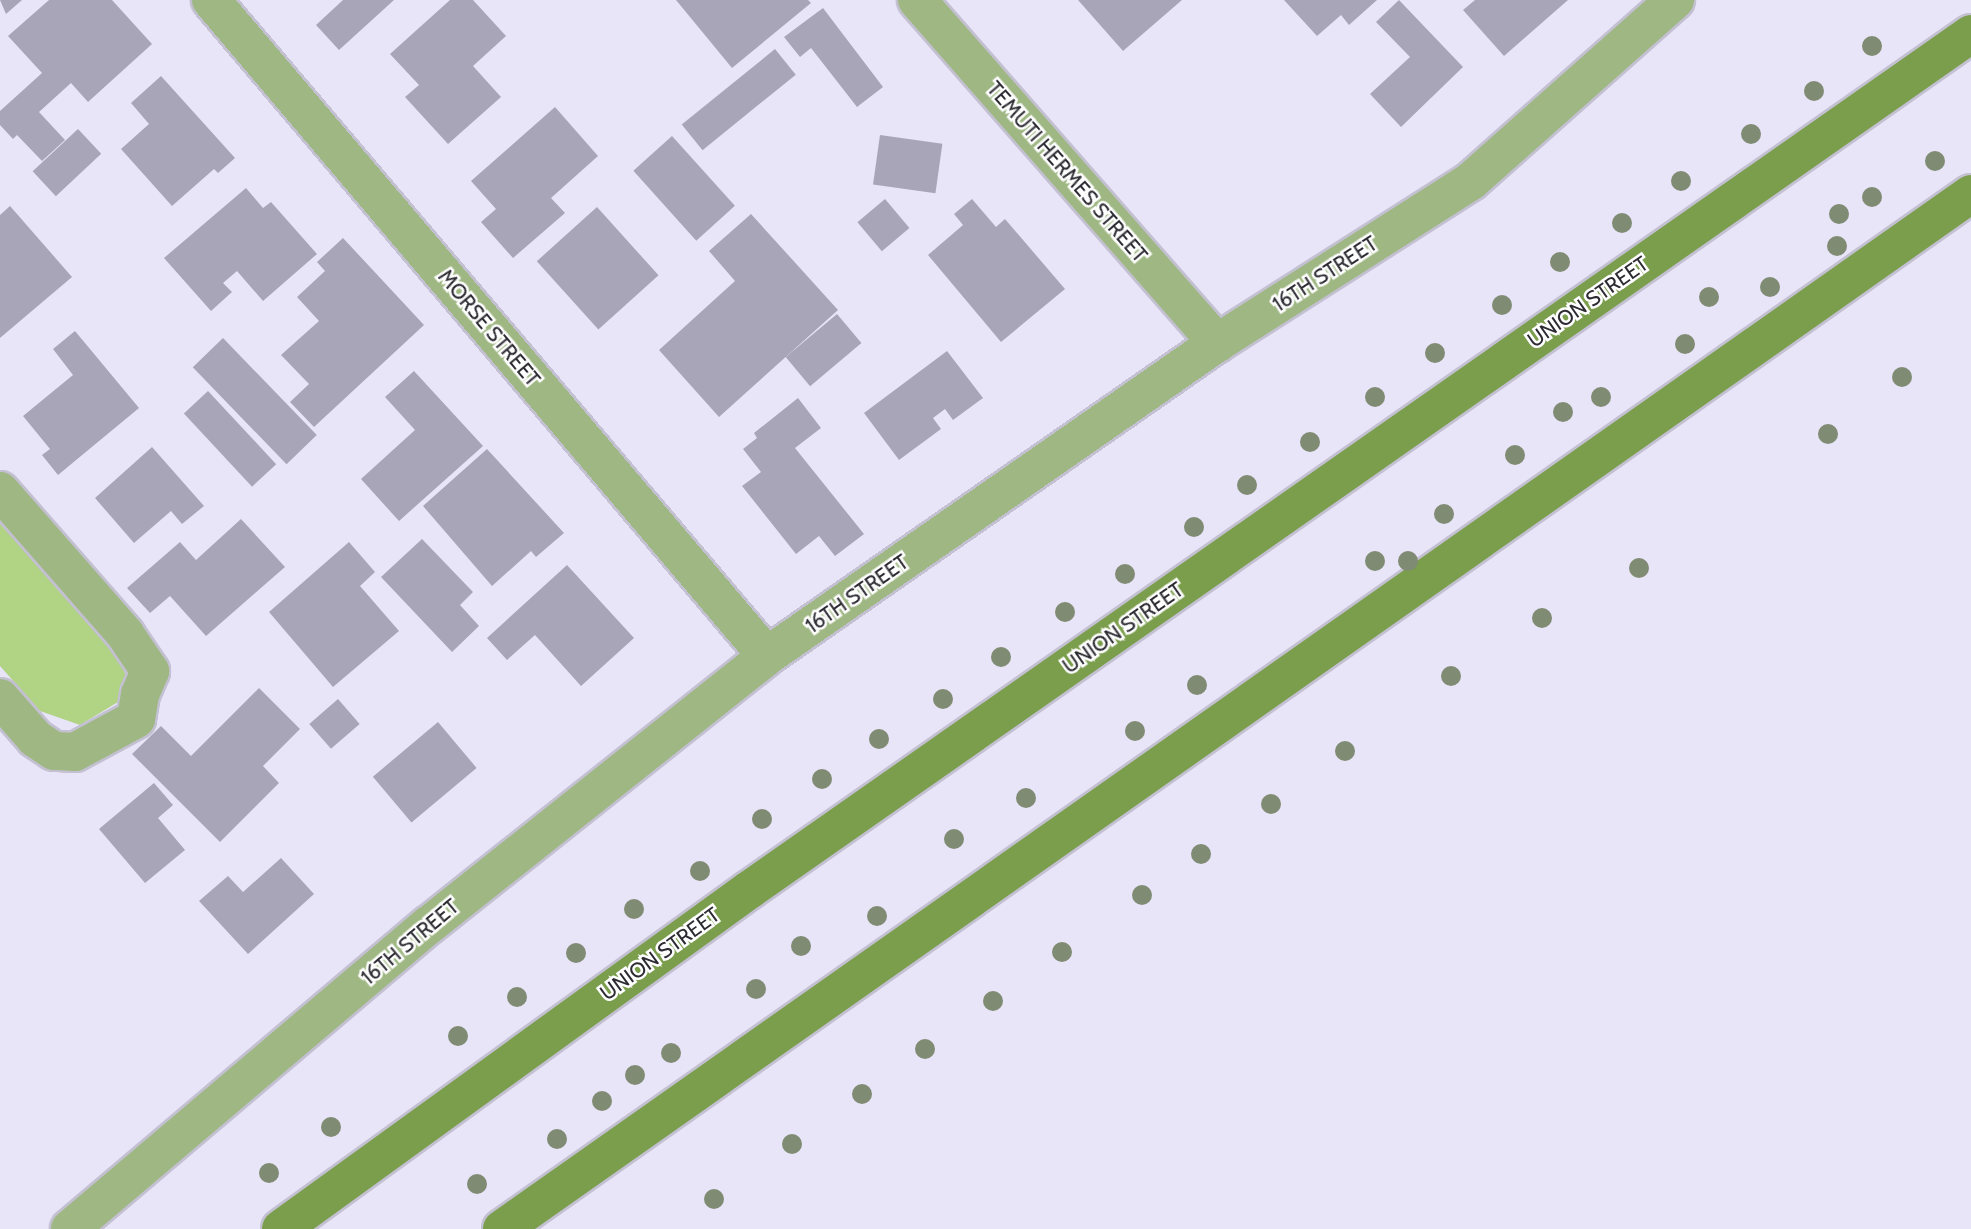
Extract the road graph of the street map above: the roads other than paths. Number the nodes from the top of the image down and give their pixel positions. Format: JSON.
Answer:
{"nodes":[{"id":1,"x":211,"y":0,"type":"edge"},
{"id":2,"x":917,"y":0,"type":"edge"},
{"id":3,"x":1675,"y":0,"type":"edge"},
{"id":4,"x":1971,"y":34,"type":"edge"},
{"id":5,"x":1971,"y":194,"type":"edge"},
{"id":6,"x":1217,"y":343,"type":"junction"},
{"id":7,"x":0,"y":491,"type":"edge"},
{"id":8,"x":768,"y":656,"type":"junction"},
{"id":9,"x":0,"y":698,"type":"edge"},
{"id":10,"x":69,"y":1229,"type":"edge"},
{"id":11,"x":281,"y":1229,"type":"edge"},
{"id":12,"x":502,"y":1229,"type":"edge"}],
"edges":[{"from":1,"to":8,"type":"street","name":"MORSE STREET"},
{"from":2,"to":6,"type":"street","name":"TEMUTI HERMES STREET"},
{"from":3,"to":6,"type":"street","name":"16TH STREET"},
{"from":4,"to":11,"type":"main road","name":"UNION STREET"},
{"from":5,"to":12,"type":"main road"},
{"from":6,"to":8,"type":"street","name":"16TH STREET"},
{"from":7,"to":9,"type":"street"},
{"from":8,"to":10,"type":"street","name":"16TH STREET"}]}
